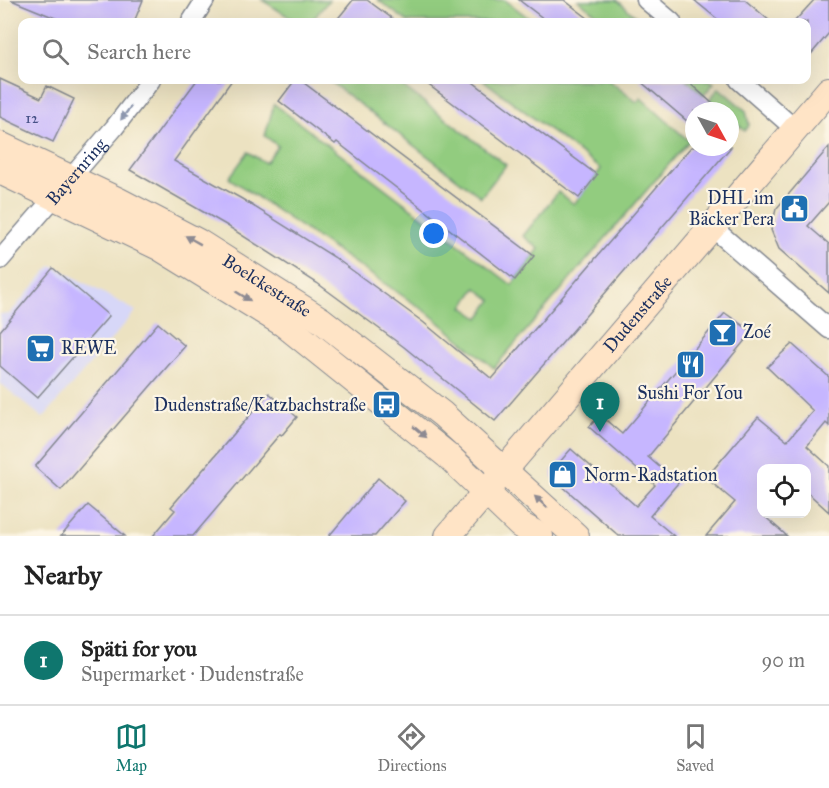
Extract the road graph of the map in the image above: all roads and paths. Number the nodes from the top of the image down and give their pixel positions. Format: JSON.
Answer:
{"nodes":[{"id":1,"x":205,"y":0,"type":"edge"},
{"id":2,"x":646,"y":0,"type":"edge"},
{"id":3,"x":194,"y":18,"type":"edge"},
{"id":4,"x":667,"y":18,"type":"edge"},
{"id":5,"x":148,"y":84,"type":"edge"},
{"id":6,"x":744,"y":84,"type":"edge"},
{"id":7,"x":829,"y":90,"type":"edge"},
{"id":8,"x":796,"y":130,"type":"junction"},
{"id":9,"x":0,"y":145,"type":"edge"},
{"id":10,"x":0,"y":171,"type":"edge"},
{"id":11,"x":64,"y":188,"type":"junction"},
{"id":12,"x":712,"y":227,"type":"junction"},
{"id":13,"x":0,"y":260,"type":"edge"},
{"id":14,"x":829,"y":329,"type":"edge"},
{"id":15,"x":365,"y":353,"type":"junction"},
{"id":16,"x":349,"y":374,"type":"junction"},
{"id":17,"x":505,"y":470,"type":"junction"},
{"id":18,"x":486,"y":491,"type":"junction"},
{"id":19,"x":448,"y":536,"type":"edge"},
{"id":20,"x":540,"y":536,"type":"edge"},
{"id":21,"x":576,"y":536,"type":"edge"}],
"edges":[{"from":1,"to":3,"type":"street"},
{"from":2,"to":4,"type":"street"},
{"from":5,"to":11,"type":"street","name":"Bayernring","one_way":true},
{"from":6,"to":8,"type":"street"},
{"from":7,"to":8,"type":"main road","name":"Dudenstraße"},
{"from":8,"to":12,"type":"main road","name":"Dudenstraße"},
{"from":9,"to":11,"type":"main road","name":"Boelckestraße"},
{"from":10,"to":11,"type":"main road","name":"Boelckestraße"},
{"from":11,"to":13,"type":"street","name":"Bayernring"},
{"from":15,"to":11,"type":"main road","name":"Boelckestraße","one_way":true},
{"from":11,"to":16,"type":"main road","name":"Boelckestraße","one_way":true},
{"from":12,"to":14,"type":"street"},
{"from":12,"to":17,"type":"main road","name":"Dudenstraße"},
{"from":15,"to":16,"type":"main road"},
{"from":15,"to":17,"type":"main road","name":"Boelckestraße"},
{"from":16,"to":18,"type":"main road","name":"Boelckestraße","one_way":true},
{"from":17,"to":18,"type":"main road","name":"Dudenstraße"},
{"from":21,"to":17,"type":"main road","name":"Boelckestraße","one_way":true},
{"from":18,"to":19,"type":"main road","name":"Dudenstraße"},
{"from":18,"to":20,"type":"main road","name":"Boelckestraße"}]}
